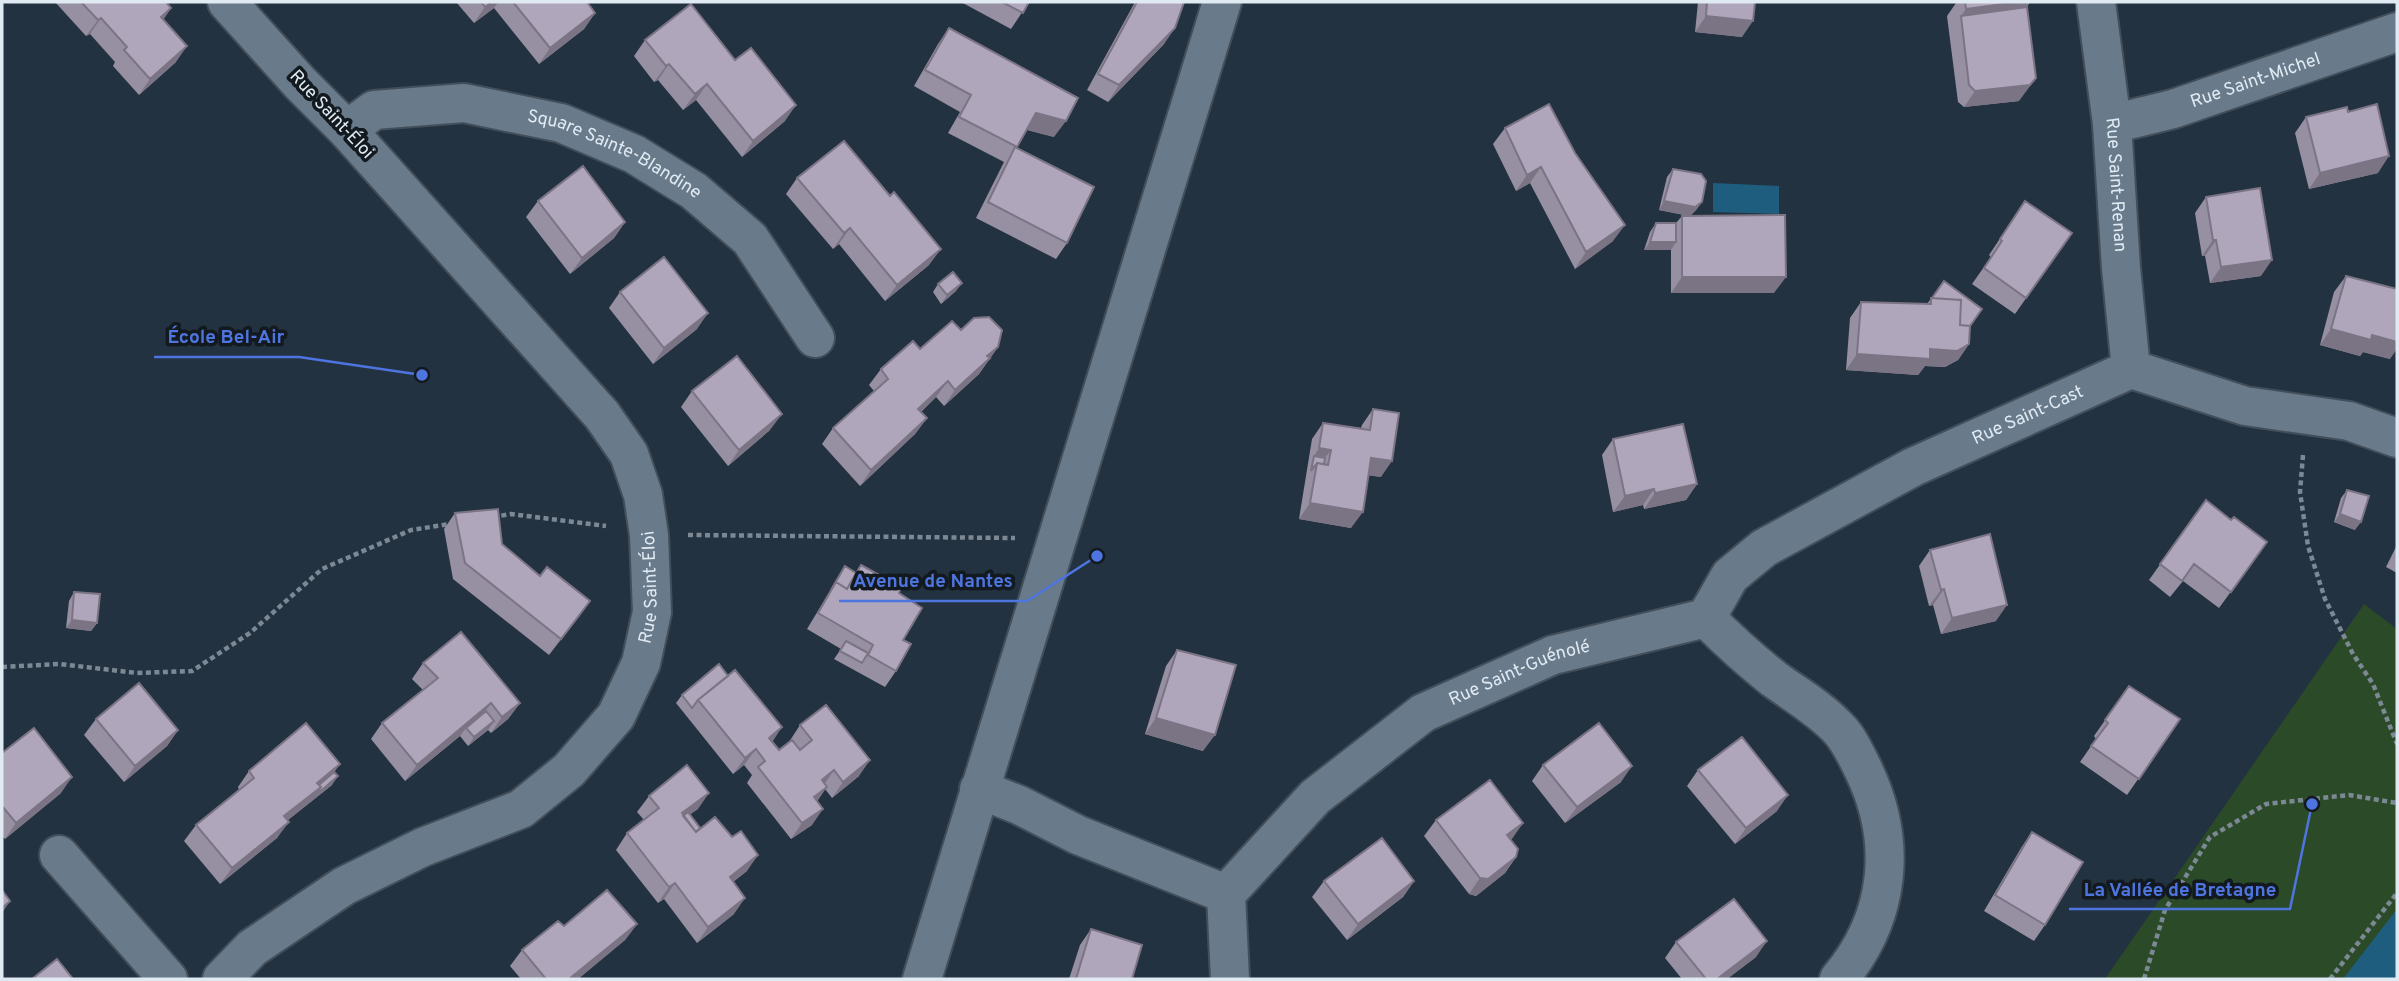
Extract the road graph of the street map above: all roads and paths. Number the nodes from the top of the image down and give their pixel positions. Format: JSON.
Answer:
{"nodes":[{"id":1,"x":227,"y":2,"type":"edge"},
{"id":2,"x":1222,"y":2,"type":"edge"},
{"id":3,"x":2096,"y":2,"type":"edge"},
{"id":4,"x":2397,"y":32,"type":"edge"},
{"id":5,"x":2112,"y":124,"type":"junction"},
{"id":6,"x":347,"y":130,"type":"junction"},
{"id":7,"x":815,"y":338,"type":"dead end"},
{"id":8,"x":2131,"y":369,"type":"junction"},
{"id":9,"x":2309,"y":415,"type":"junction"},
{"id":10,"x":2397,"y":438,"type":"edge"},
{"id":11,"x":486,"y":518,"type":"edge"},
{"id":12,"x":461,"y":522,"type":"edge"},
{"id":13,"x":649,"y":535,"type":"junction"},
{"id":14,"x":1058,"y":538,"type":"junction"},
{"id":15,"x":1706,"y":618,"type":"junction"},
{"id":16,"x":2,"y":667,"type":"edge"},
{"id":17,"x":2397,"y":744,"type":"edge"},
{"id":18,"x":979,"y":789,"type":"junction"},
{"id":19,"x":2397,"y":803,"type":"edge"},
{"id":20,"x":59,"y":855,"type":"dead end"},
{"id":21,"x":2397,"y":893,"type":"edge"},
{"id":22,"x":1226,"y":894,"type":"junction"},
{"id":23,"x":168,"y":979,"type":"edge"},
{"id":24,"x":222,"y":979,"type":"edge"},
{"id":25,"x":922,"y":979,"type":"edge"},
{"id":26,"x":1230,"y":979,"type":"edge"},
{"id":27,"x":1839,"y":979,"type":"edge"},
{"id":28,"x":2144,"y":979,"type":"edge"},
{"id":29,"x":2330,"y":979,"type":"edge"}],
"edges":[{"from":1,"to":6,"type":"street","name":"Rue Saint-Éloi"},
{"from":2,"to":14,"type":"street"},
{"from":3,"to":5,"type":"street","name":"Rue Saint-Renan"},
{"from":4,"to":5,"type":"street","name":"Rue Saint-Michel"},
{"from":5,"to":8,"type":"street","name":"Rue Saint-Renan"},
{"from":6,"to":7,"type":"street","name":"Square Sainte-Blandine"},
{"from":6,"to":13,"type":"street","name":"Rue Saint-Éloi"},
{"from":8,"to":9,"type":"street"},
{"from":8,"to":15,"type":"street","name":"Rue Saint-Cast"},
{"from":9,"to":10,"type":"street"},
{"from":9,"to":17,"type":"path"},
{"from":11,"to":13,"type":"path"},
{"from":12,"to":16,"type":"path"},
{"from":13,"to":14,"type":"path"},
{"from":13,"to":24,"type":"street","name":"Rue Saint-Éloi"},
{"from":14,"to":18,"type":"street"},
{"from":15,"to":22,"type":"street","name":"Rue Saint-Guénolé"},
{"from":15,"to":27,"type":"street"},
{"from":18,"to":22,"type":"street"},
{"from":18,"to":25,"type":"street"},
{"from":19,"to":28,"type":"path"},
{"from":20,"to":23,"type":"street"},
{"from":21,"to":29,"type":"path"},
{"from":22,"to":26,"type":"street"}]}
